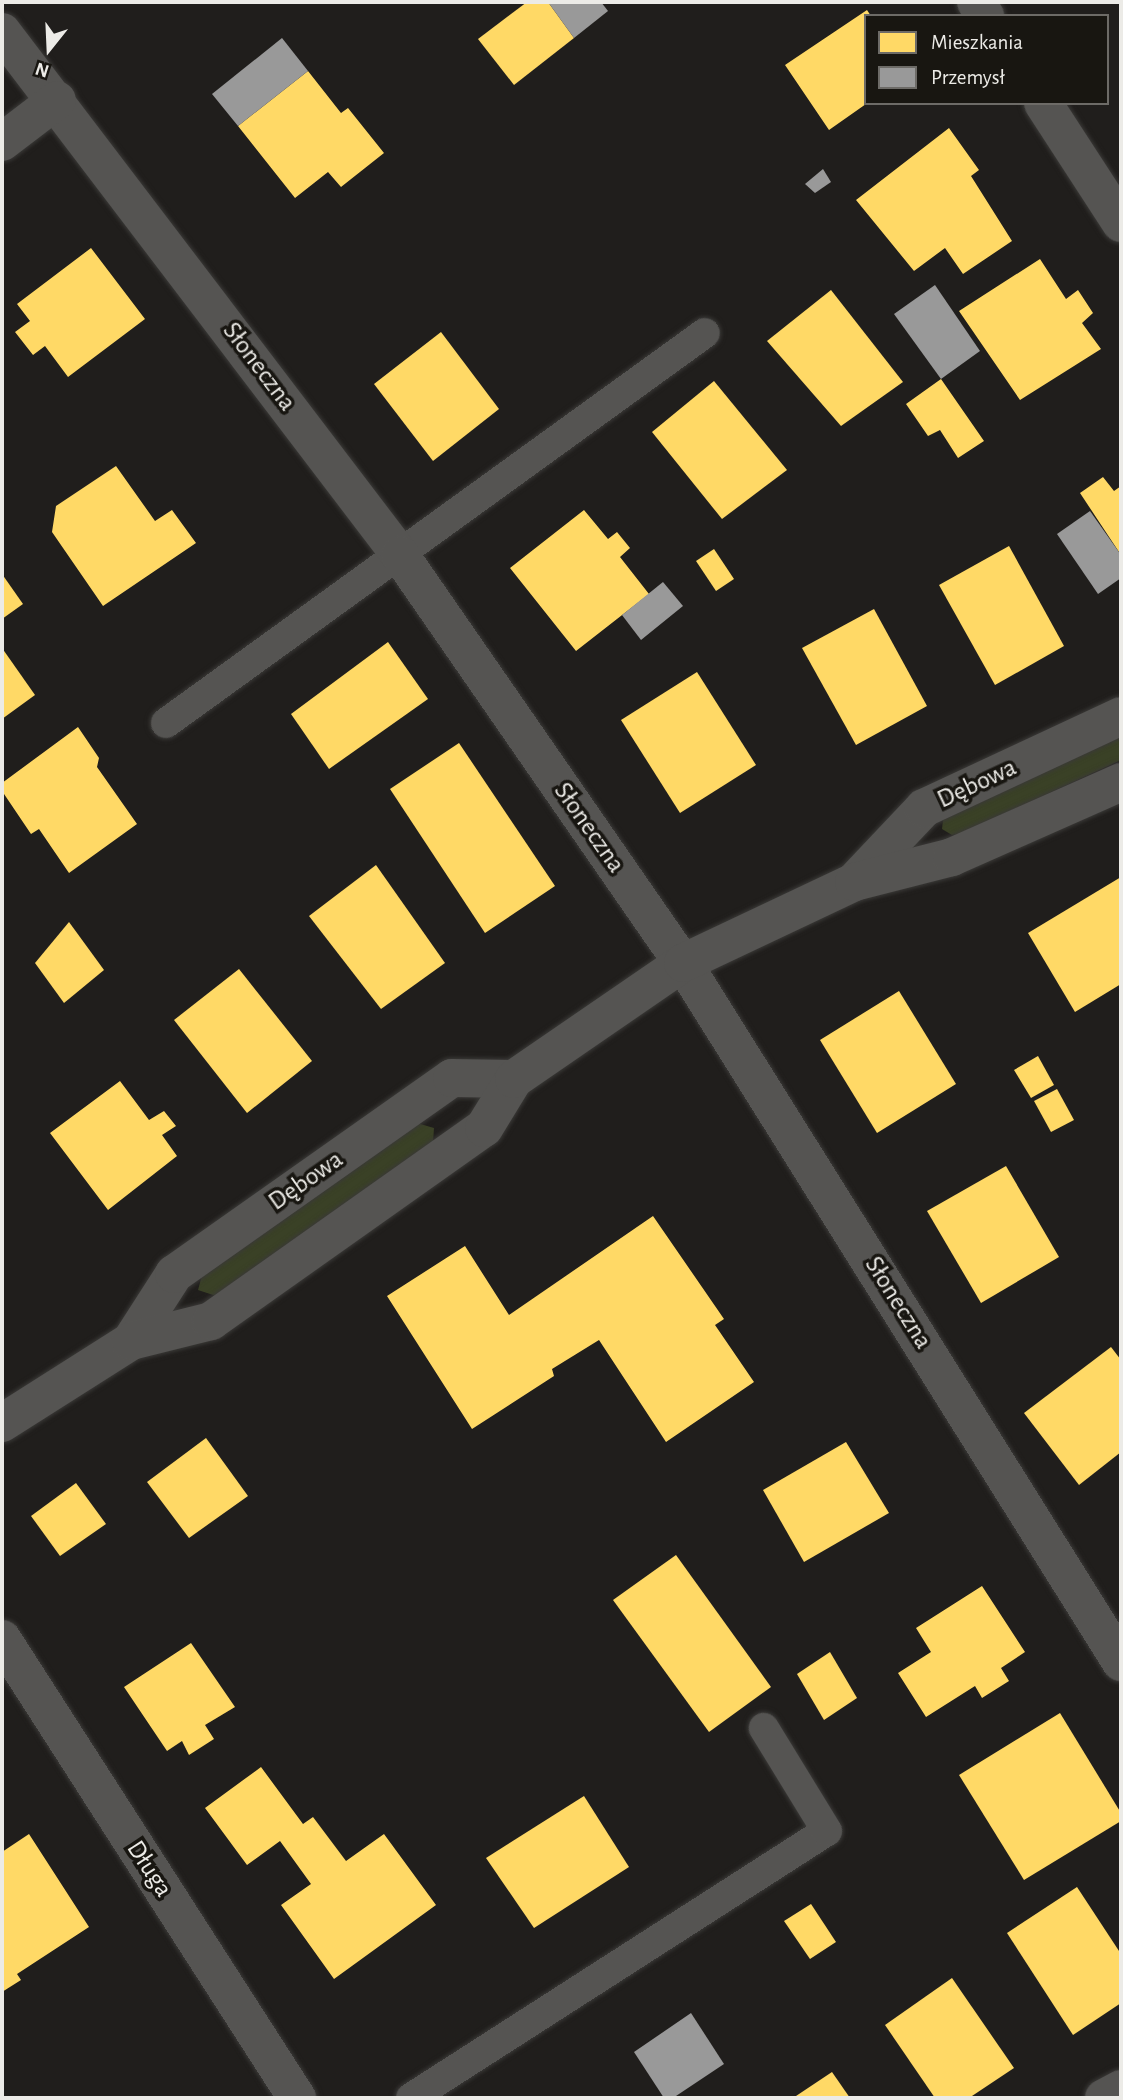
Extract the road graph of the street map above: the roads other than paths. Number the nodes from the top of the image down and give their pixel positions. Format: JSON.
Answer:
{"nodes":[{"id":1,"x":2,"y":32,"type":"edge"},
{"id":2,"x":57,"y":100,"type":"junction"},
{"id":3,"x":1044,"y":105,"type":"edge"},
{"id":4,"x":2,"y":142,"type":"edge"},
{"id":5,"x":1117,"y":205,"type":"edge"},
{"id":6,"x":705,"y":333,"type":"dead end"},
{"id":7,"x":400,"y":555,"type":"junction"},
{"id":8,"x":1121,"y":716,"type":"edge"},
{"id":9,"x":166,"y":723,"type":"dead end"},
{"id":10,"x":1121,"y":782,"type":"edge"},
{"id":11,"x":855,"y":882,"type":"junction"},
{"id":12,"x":683,"y":963,"type":"junction"},
{"id":13,"x":514,"y":1079,"type":"junction"},
{"id":14,"x":131,"y":1341,"type":"junction"},
{"id":15,"x":2,"y":1423,"type":"edge"},
{"id":16,"x":2,"y":1639,"type":"edge"},
{"id":17,"x":1121,"y":1662,"type":"edge"},
{"id":18,"x":764,"y":1728,"type":"dead end"},
{"id":19,"x":1121,"y":2088,"type":"edge"},
{"id":20,"x":297,"y":2098,"type":"edge"},
{"id":21,"x":411,"y":2098,"type":"edge"},
{"id":22,"x":1104,"y":2098,"type":"edge"}],
"edges":[{"from":1,"to":2,"type":"street","name":"Słoneczna"},
{"from":2,"to":4,"type":"street"},
{"from":2,"to":7,"type":"street","name":"Słoneczna"},
{"from":3,"to":5,"type":"street"},
{"from":6,"to":7,"type":"lane"},
{"from":7,"to":9,"type":"lane"},
{"from":7,"to":12,"type":"street","name":"Słoneczna"},
{"from":8,"to":11,"type":"street","name":"Dębowa"},
{"from":10,"to":11,"type":"street","name":"Dębowa"},
{"from":11,"to":12,"type":"street","name":"Dębowa"},
{"from":12,"to":13,"type":"street","name":"Dębowa"},
{"from":12,"to":17,"type":"street","name":"Słoneczna"},
{"from":13,"to":14,"type":"street","name":"Dębowa"},
{"from":13,"to":14,"type":"street","name":"Dębowa"},
{"from":14,"to":15,"type":"street","name":"Dębowa"},
{"from":16,"to":20,"type":"street","name":"Długa"},
{"from":18,"to":21,"type":"lane"},
{"from":19,"to":22,"type":"street"}]}
